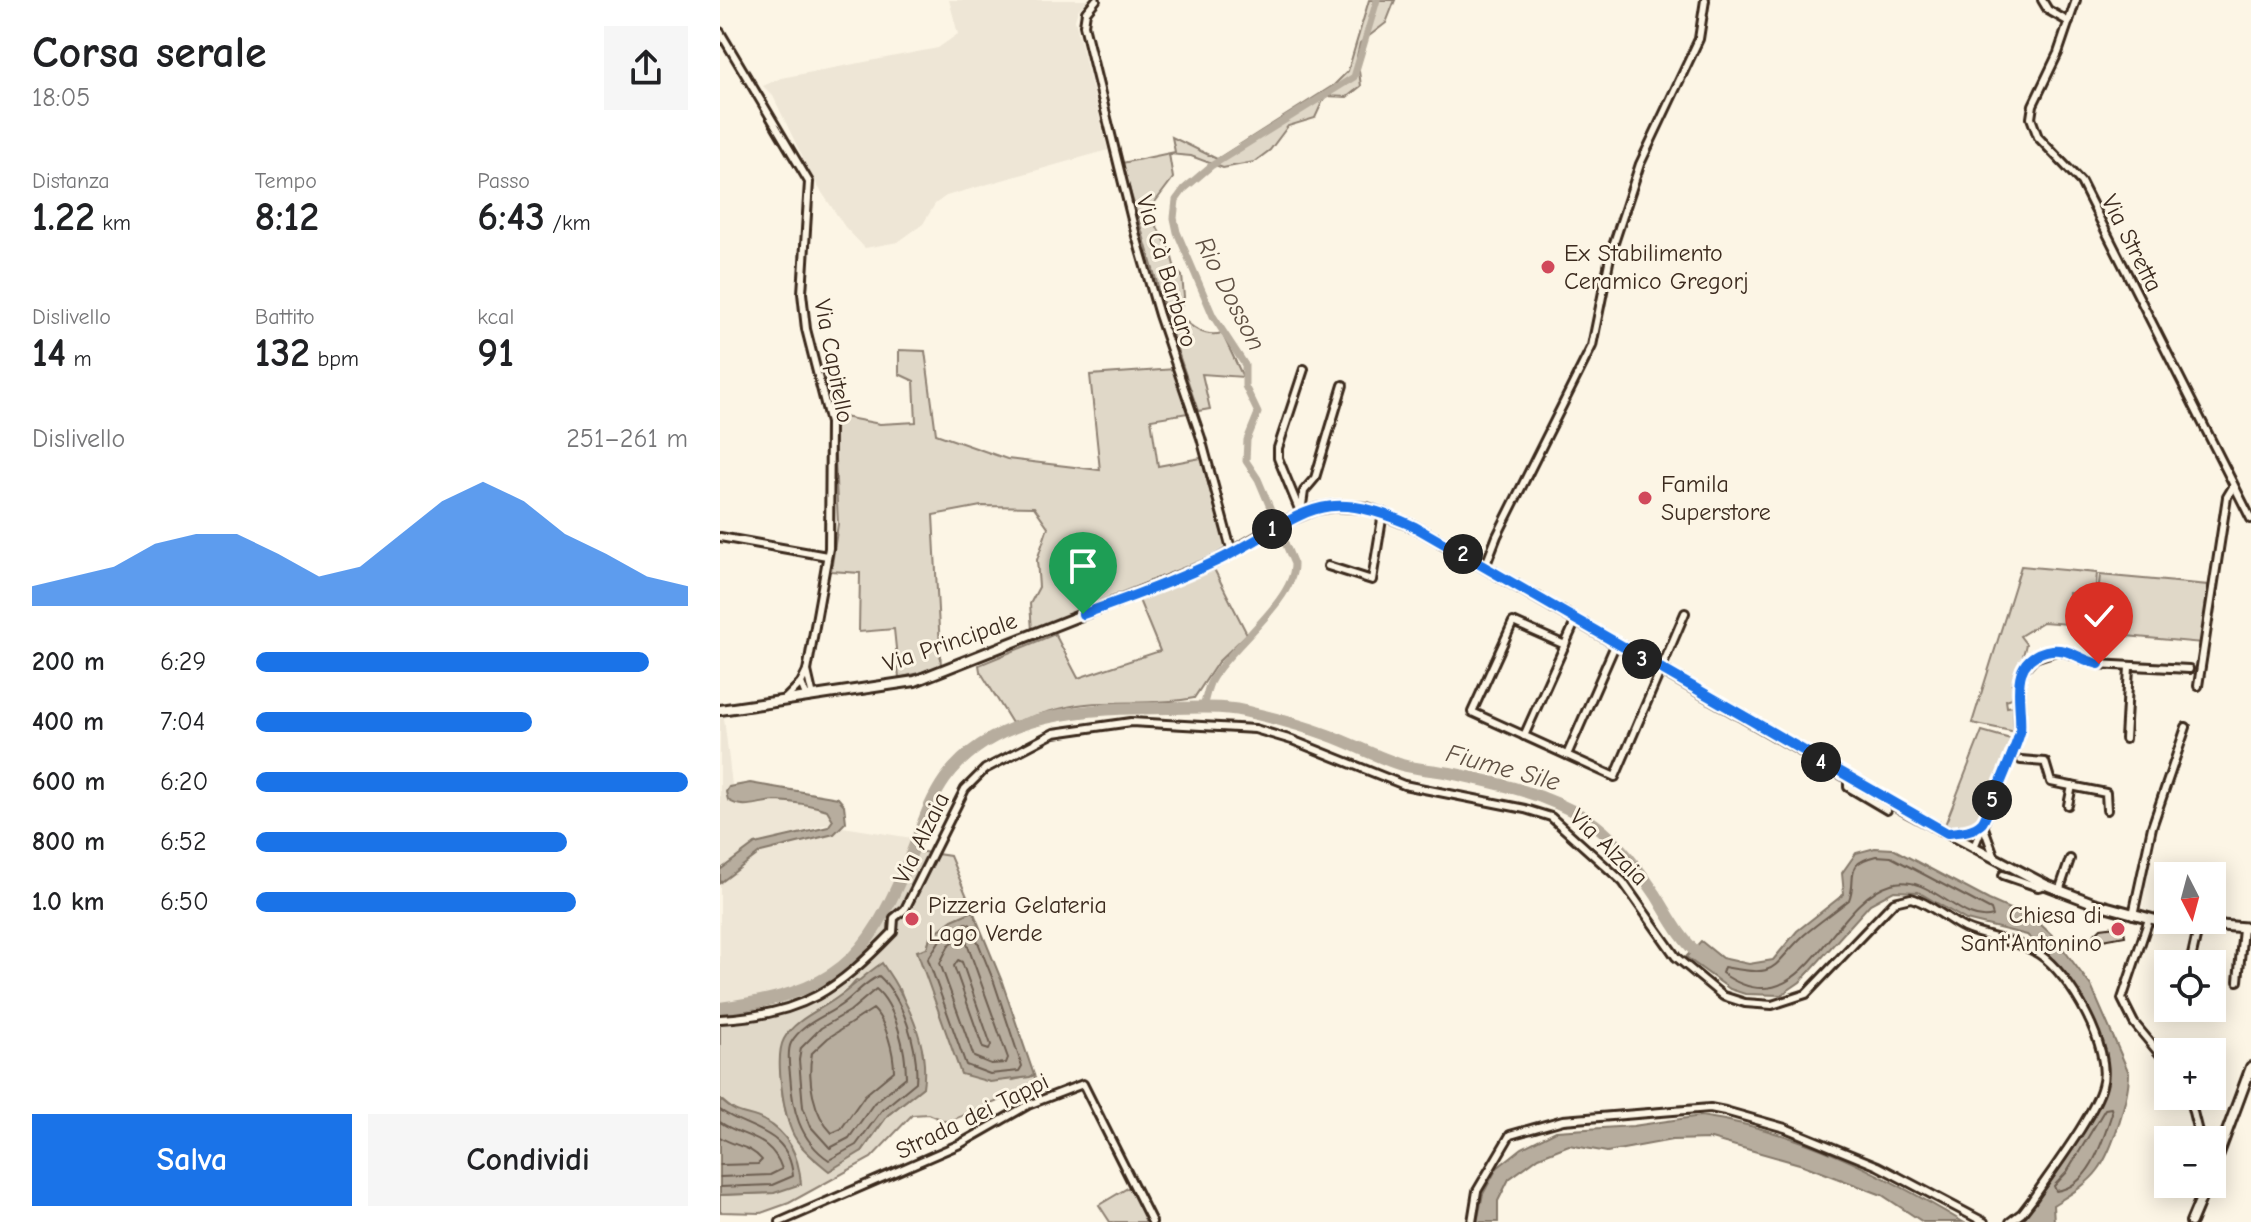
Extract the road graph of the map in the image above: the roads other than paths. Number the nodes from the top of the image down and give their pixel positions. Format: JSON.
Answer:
{"nodes":[{"id":1,"x":1096,"y":0,"type":"edge"},
{"id":2,"x":1705,"y":0,"type":"edge"},
{"id":3,"x":2042,"y":0,"type":"edge"},
{"id":4,"x":2076,"y":0,"type":"edge"},
{"id":5,"x":2069,"y":22,"type":"junction"},
{"id":6,"x":720,"y":32,"type":"edge"},
{"id":7,"x":1304,"y":369,"type":"dead end"},
{"id":8,"x":1343,"y":385,"type":"dead end"},
{"id":9,"x":2233,"y":487,"type":"junction"},
{"id":10,"x":1383,"y":513,"type":"junction"},
{"id":11,"x":1301,"y":514,"type":"junction"},
{"id":12,"x":2251,"y":519,"type":"edge"},
{"id":13,"x":720,"y":537,"type":"edge"},
{"id":14,"x":1232,"y":553,"type":"junction"},
{"id":15,"x":827,"y":556,"type":"junction"},
{"id":16,"x":1328,"y":566,"type":"dead end"},
{"id":17,"x":1485,"y":567,"type":"junction"},
{"id":18,"x":1685,"y":613,"type":"dead end"},
{"id":19,"x":1576,"y":620,"type":"junction"},
{"id":20,"x":1616,"y":643,"type":"junction"},
{"id":21,"x":1565,"y":645,"type":"junction"},
{"id":22,"x":2129,"y":667,"type":"junction"},
{"id":23,"x":2189,"y":669,"type":"dead end"},
{"id":24,"x":807,"y":671,"type":"junction"},
{"id":25,"x":1663,"y":671,"type":"junction"},
{"id":26,"x":801,"y":683,"type":"junction"},
{"id":27,"x":2198,"y":686,"type":"dead end"},
{"id":28,"x":810,"y":698,"type":"junction"},
{"id":29,"x":783,"y":701,"type":"junction"},
{"id":30,"x":720,"y":710,"type":"edge"},
{"id":31,"x":2186,"y":727,"type":"dead end"},
{"id":32,"x":1524,"y":736,"type":"junction"},
{"id":33,"x":2125,"y":739,"type":"dead end"},
{"id":34,"x":1567,"y":755,"type":"junction"},
{"id":35,"x":2021,"y":760,"type":"dead end"},
{"id":36,"x":1848,"y":778,"type":"junction"},
{"id":37,"x":2072,"y":786,"type":"junction"},
{"id":38,"x":2068,"y":805,"type":"dead end"},
{"id":39,"x":1887,"y":810,"type":"dead end"},
{"id":40,"x":2107,"y":810,"type":"dead end"},
{"id":41,"x":1983,"y":824,"type":"junction"},
{"id":42,"x":1947,"y":833,"type":"junction"},
{"id":43,"x":1974,"y":847,"type":"junction"},
{"id":44,"x":1995,"y":858,"type":"junction"},
{"id":45,"x":2070,"y":859,"type":"dead end"},
{"id":46,"x":2003,"y":875,"type":"dead end"},
{"id":47,"x":2046,"y":885,"type":"junction"},
{"id":48,"x":2059,"y":891,"type":"junction"},
{"id":49,"x":2133,"y":915,"type":"junction"},
{"id":50,"x":2149,"y":919,"type":"junction"},
{"id":51,"x":2154,"y":920,"type":"edge"},
{"id":52,"x":2226,"y":926,"type":"edge"},
{"id":53,"x":2247,"y":928,"type":"edge"},
{"id":54,"x":2238,"y":981,"type":"dead end"},
{"id":55,"x":720,"y":1019,"type":"edge"},
{"id":56,"x":2154,"y":1047,"type":"edge"},
{"id":57,"x":2251,"y":1067,"type":"edge"},
{"id":58,"x":2226,"y":1134,"type":"edge"},
{"id":59,"x":2200,"y":1198,"type":"edge"},
{"id":60,"x":780,"y":1222,"type":"edge"},
{"id":61,"x":1152,"y":1222,"type":"edge"},
{"id":62,"x":1472,"y":1222,"type":"edge"},
{"id":63,"x":1984,"y":1222,"type":"edge"},
{"id":64,"x":2010,"y":1222,"type":"edge"},
{"id":65,"x":2191,"y":1222,"type":"edge"}],
"edges":[{"from":1,"to":14,"type":"street","name":"Via Cà Barbaro"},
{"from":2,"to":17,"type":"street"},
{"from":3,"to":5,"type":"street"},
{"from":4,"to":5,"type":"street","name":"Via Stretta"},
{"from":5,"to":9,"type":"street","name":"Via Stretta"},
{"from":6,"to":15,"type":"street","name":"Via Capitello"},
{"from":7,"to":11,"type":"street"},
{"from":8,"to":11,"type":"street"},
{"from":9,"to":12,"type":"street","name":"Via Stretta"},
{"from":9,"to":27,"type":"street"},
{"from":10,"to":11,"type":"main road","name":"Via Principale"},
{"from":10,"to":16,"type":"street"},
{"from":10,"to":17,"type":"main road","name":"Via Principale"},
{"from":11,"to":14,"type":"main road","name":"Via Principale"},
{"from":13,"to":15,"type":"street"},
{"from":14,"to":28,"type":"main road","name":"Via Principale"},
{"from":15,"to":24,"type":"street","name":"Via Capitello"},
{"from":17,"to":19,"type":"main road","name":"Via Principale"},
{"from":18,"to":25,"type":"street"},
{"from":19,"to":20,"type":"main road","name":"Via Principale"},
{"from":19,"to":21,"type":"street"},
{"from":20,"to":25,"type":"main road","name":"Via Principale"},
{"from":20,"to":34,"type":"street"},
{"from":21,"to":32,"type":"street"},
{"from":21,"to":32,"type":"street"},
{"from":22,"to":23,"type":"street"},
{"from":22,"to":33,"type":"street"},
{"from":22,"to":41,"type":"street"},
{"from":24,"to":26,"type":"street","name":"Via Capitello"},
{"from":24,"to":28,"type":"street","name":"Via Capitello"},
{"from":25,"to":34,"type":"street"},
{"from":25,"to":36,"type":"main road","name":"Via Principale"},
{"from":26,"to":28,"type":"street"},
{"from":26,"to":29,"type":"street","name":"Via Capitello"},
{"from":28,"to":29,"type":"main road","name":"Via Principale"},
{"from":29,"to":30,"type":"main road","name":"Via Principale"},
{"from":31,"to":49,"type":"street"},
{"from":32,"to":34,"type":"street"},
{"from":35,"to":37,"type":"street"},
{"from":36,"to":39,"type":"street"},
{"from":36,"to":42,"type":"main road","name":"Via Principale"},
{"from":37,"to":38,"type":"street"},
{"from":37,"to":40,"type":"street"},
{"from":41,"to":42,"type":"street"},
{"from":41,"to":43,"type":"street"},
{"from":41,"to":44,"type":"street"},
{"from":42,"to":43,"type":"main road","name":"Via Principale"},
{"from":43,"to":44,"type":"main road","name":"Via Principale"},
{"from":44,"to":47,"type":"main road","name":"Via Principale"},
{"from":45,"to":48,"type":"street"},
{"from":46,"to":47,"type":"street"},
{"from":47,"to":48,"type":"main road","name":"Via Principale"},
{"from":48,"to":49,"type":"main road","name":"Via Principale"},
{"from":49,"to":50,"type":"main road","name":"Via Principale"},
{"from":50,"to":51,"type":"main road","name":"Via Principale"},
{"from":50,"to":56,"type":"street"},
{"from":52,"to":53,"type":"main road","name":"Via Principale"},
{"from":53,"to":54,"type":"street"},
{"from":55,"to":64,"type":"street","name":"Via Alzaia"},
{"from":57,"to":58,"type":"main road"},
{"from":59,"to":65,"type":"main road"},
{"from":60,"to":61,"type":"street","name":"Strada dei Tappi"},
{"from":62,"to":63,"type":"street"}]}
